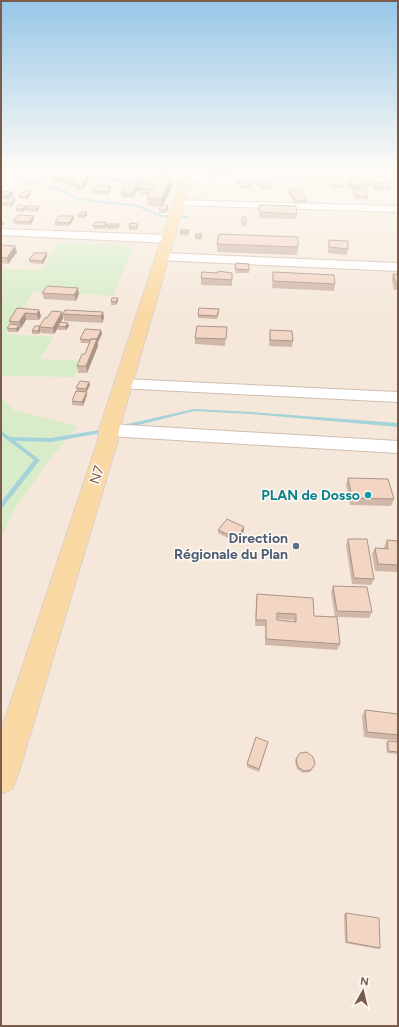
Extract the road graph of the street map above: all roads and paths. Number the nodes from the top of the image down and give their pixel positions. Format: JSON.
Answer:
{"nodes":[{"id":1,"x":174,"y":218,"type":"edge"},
{"id":2,"x":1,"y":232,"type":"edge"},
{"id":3,"x":165,"y":248,"type":"junction"},
{"id":4,"x":398,"y":267,"type":"edge"},
{"id":5,"x":124,"y":384,"type":"junction"},
{"id":6,"x":398,"y":397,"type":"edge"},
{"id":7,"x":109,"y":430,"type":"junction"},
{"id":8,"x":398,"y":447,"type":"edge"},
{"id":9,"x":1,"y":778,"type":"edge"}],
"edges":[{"from":1,"to":3,"type":"main road","name":"N7"},
{"from":2,"to":3,"type":"street"},
{"from":3,"to":4,"type":"street"},
{"from":3,"to":5,"type":"main road","name":"N7"},
{"from":5,"to":6,"type":"street"},
{"from":5,"to":7,"type":"main road","name":"N7"},
{"from":7,"to":8,"type":"street"},
{"from":7,"to":9,"type":"main road","name":"N7"}]}
